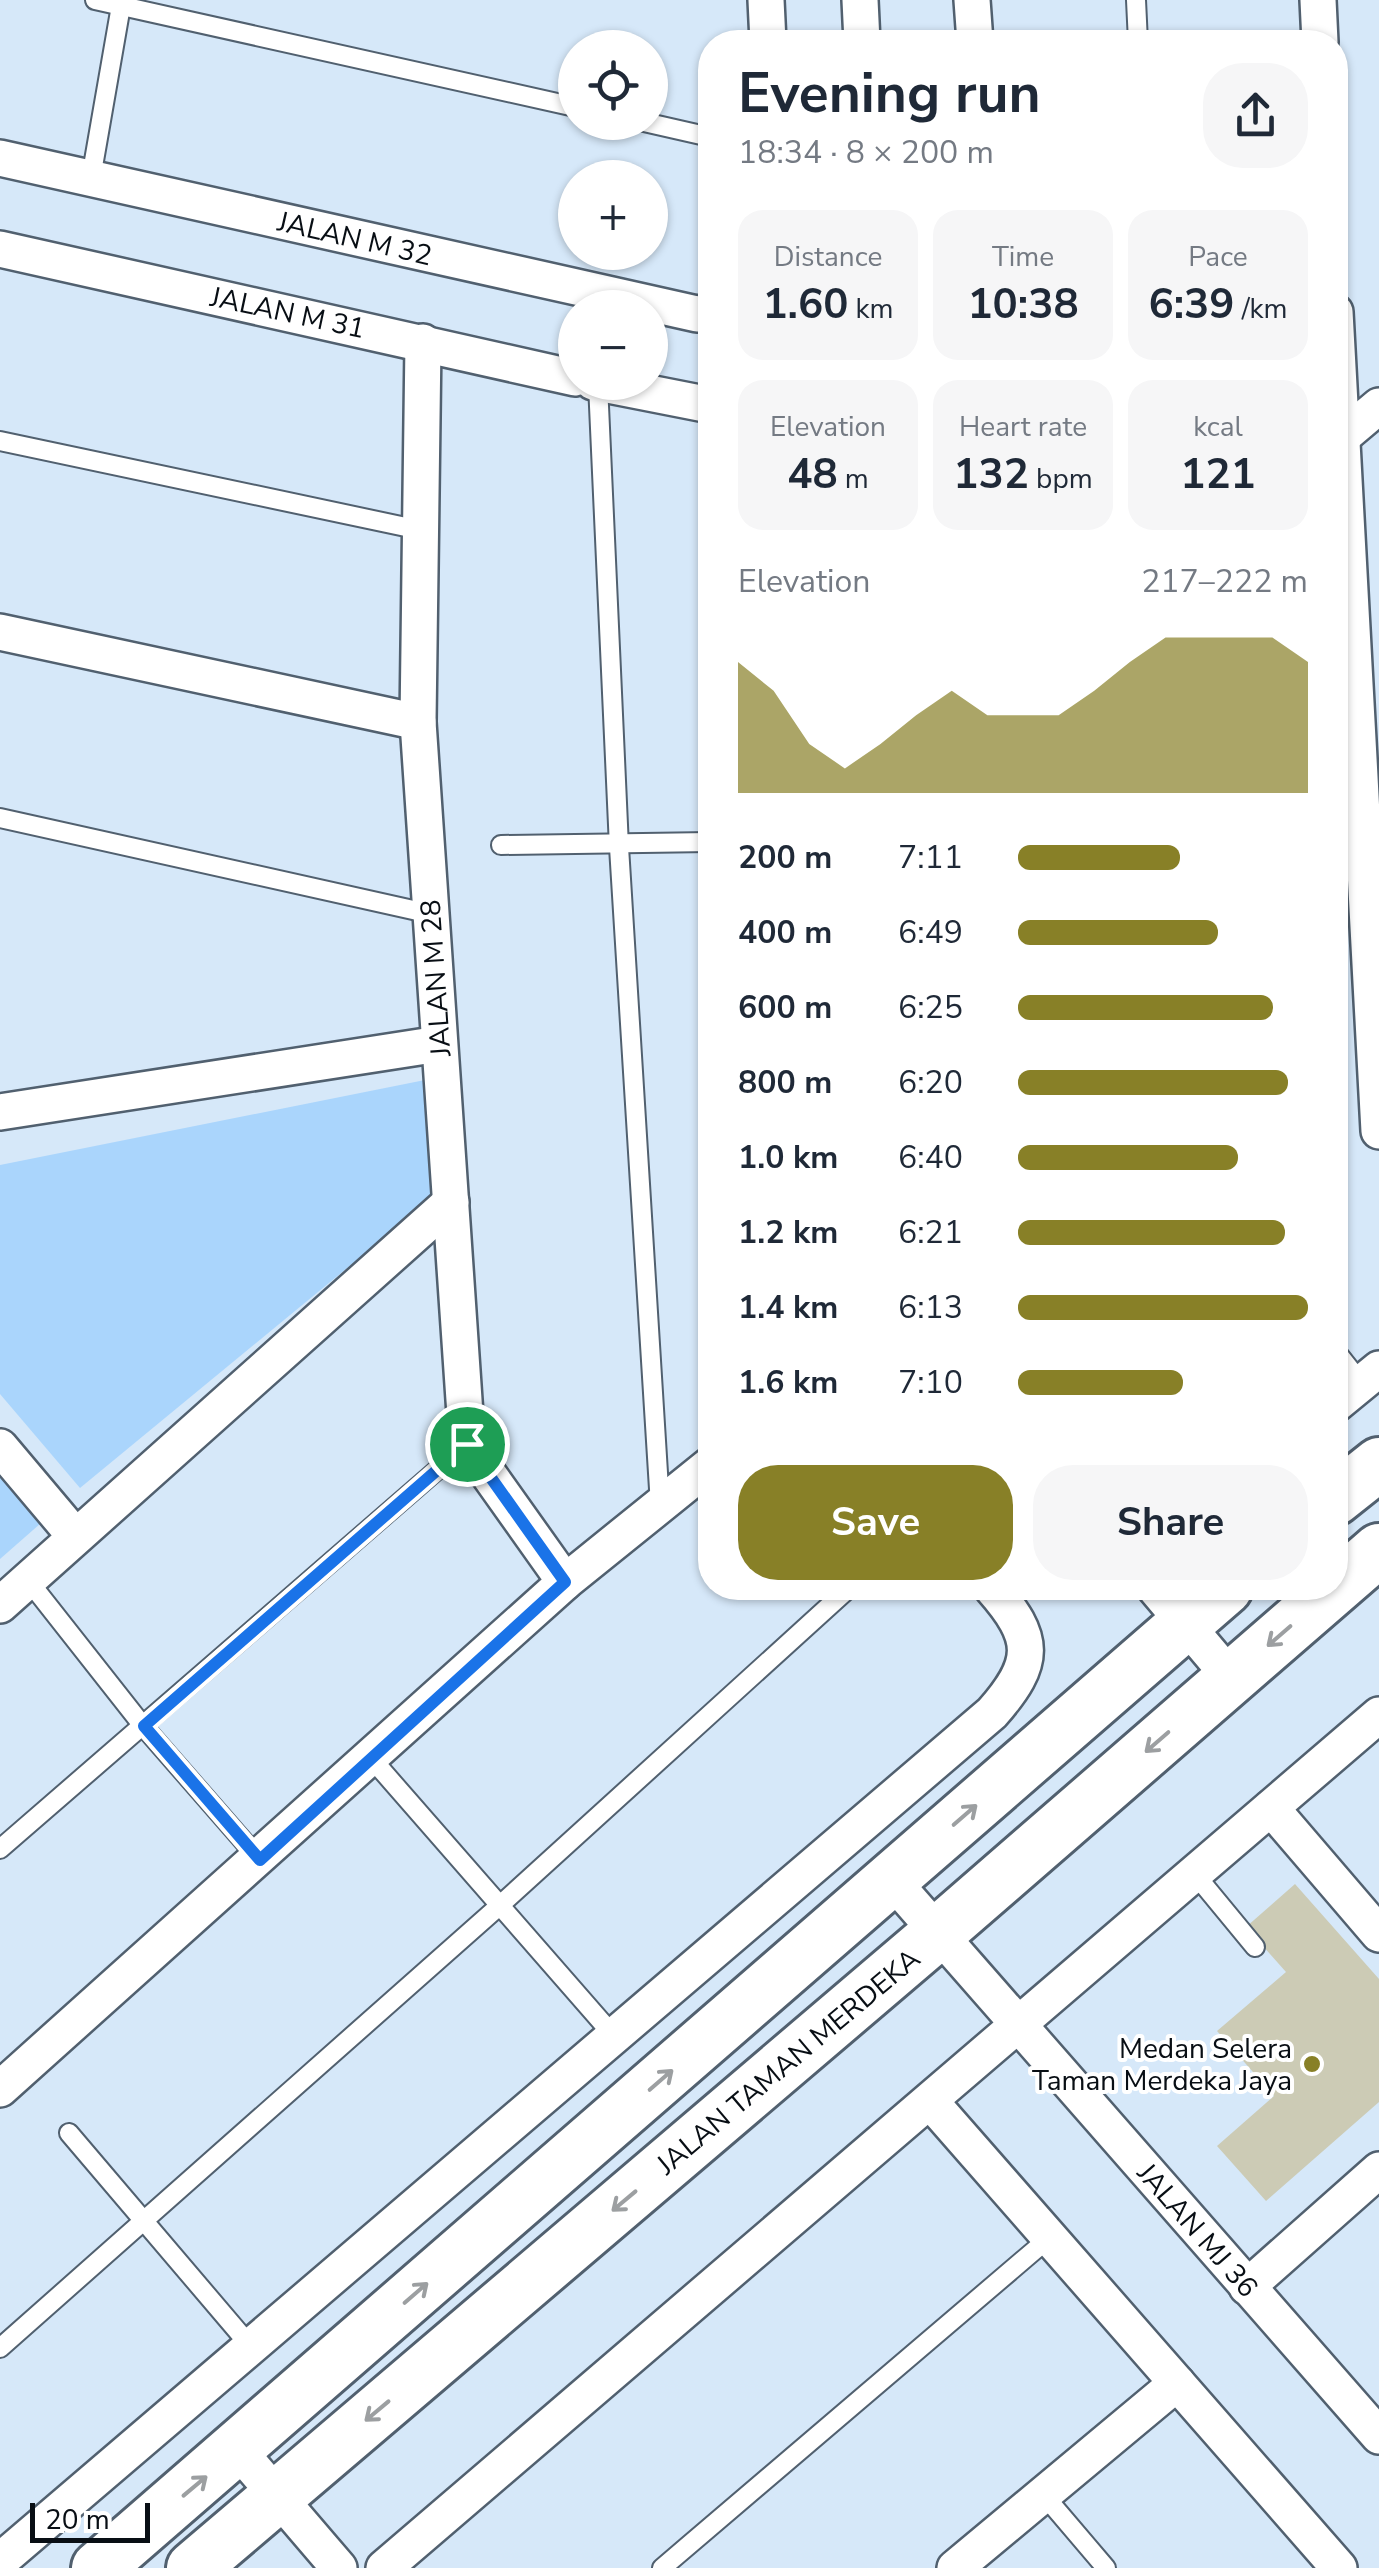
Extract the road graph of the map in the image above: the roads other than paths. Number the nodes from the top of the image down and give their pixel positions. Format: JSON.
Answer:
{"nodes":[{"id":1,"x":95,"y":0,"type":"edge"},
{"id":2,"x":766,"y":0,"type":"edge"},
{"id":3,"x":860,"y":0,"type":"edge"},
{"id":4,"x":972,"y":0,"type":"edge"},
{"id":5,"x":1136,"y":0,"type":"edge"},
{"id":6,"x":1318,"y":0,"type":"edge"},
{"id":7,"x":121,"y":3,"type":"edge"},
{"id":8,"x":767,"y":30,"type":"edge"},
{"id":9,"x":861,"y":30,"type":"edge"},
{"id":10,"x":975,"y":30,"type":"edge"},
{"id":11,"x":1137,"y":30,"type":"edge"},
{"id":12,"x":1319,"y":30,"type":"edge"},
{"id":13,"x":558,"y":103,"type":"edge"},
{"id":14,"x":668,"y":127,"type":"edge"},
{"id":15,"x":698,"y":134,"type":"edge"},
{"id":16,"x":0,"y":158,"type":"edge"},
{"id":17,"x":91,"y":178,"type":"junction"},
{"id":18,"x":0,"y":249,"type":"edge"},
{"id":19,"x":698,"y":314,"type":"edge"},
{"id":20,"x":423,"y":342,"type":"junction"},
{"id":21,"x":558,"y":374,"type":"edge"},
{"id":22,"x":668,"y":397,"type":"edge"},
{"id":23,"x":596,"y":400,"type":"edge"},
{"id":24,"x":698,"y":403,"type":"edge"},
{"id":25,"x":1379,"y":406,"type":"edge"},
{"id":26,"x":1348,"y":431,"type":"edge"},
{"id":27,"x":0,"y":441,"type":"edge"},
{"id":28,"x":420,"y":530,"type":"junction"},
{"id":29,"x":1348,"y":600,"type":"edge"},
{"id":30,"x":0,"y":632,"type":"edge"},
{"id":31,"x":418,"y":722,"type":"junction"},
{"id":32,"x":0,"y":818,"type":"edge"},
{"id":33,"x":698,"y":843,"type":"edge"},
{"id":34,"x":502,"y":846,"type":"dead end"},
{"id":35,"x":619,"y":847,"type":"junction"},
{"id":36,"x":1372,"y":896,"type":"edge"},
{"id":37,"x":431,"y":914,"type":"junction"},
{"id":38,"x":439,"y":1044,"type":"junction"},
{"id":39,"x":0,"y":1112,"type":"edge"},
{"id":40,"x":1379,"y":1131,"type":"edge"},
{"id":41,"x":452,"y":1202,"type":"junction"},
{"id":42,"x":467,"y":1444,"type":"junction"},
{"id":43,"x":0,"y":1447,"type":"edge"},
{"id":44,"x":1379,"y":1464,"type":"edge"},
{"id":45,"x":698,"y":1474,"type":"edge"},
{"id":46,"x":1348,"y":1489,"type":"edge"},
{"id":47,"x":660,"y":1504,"type":"junction"},
{"id":48,"x":75,"y":1536,"type":"junction"},
{"id":49,"x":1379,"y":1550,"type":"edge"},
{"id":50,"x":1348,"y":1577,"type":"edge"},
{"id":51,"x":28,"y":1580,"type":"junction"},
{"id":52,"x":565,"y":1582,"type":"junction"},
{"id":53,"x":836,"y":1600,"type":"edge"},
{"id":54,"x":1003,"y":1600,"type":"edge"},
{"id":55,"x":1321,"y":1600,"type":"edge"},
{"id":56,"x":0,"y":1605,"type":"edge"},
{"id":57,"x":1170,"y":1605,"type":"edge"},
{"id":58,"x":1230,"y":1678,"type":"junction"},
{"id":59,"x":1379,"y":1715,"type":"edge"},
{"id":60,"x":144,"y":1726,"type":"junction"},
{"id":61,"x":372,"y":1759,"type":"junction"},
{"id":62,"x":1272,"y":1808,"type":"junction"},
{"id":63,"x":0,"y":1849,"type":"edge"},
{"id":64,"x":260,"y":1860,"type":"junction"},
{"id":65,"x":1194,"y":1873,"type":"junction"},
{"id":66,"x":891,"y":1879,"type":"junction"},
{"id":67,"x":498,"y":1907,"type":"junction"},
{"id":68,"x":938,"y":1933,"type":"junction"},
{"id":69,"x":1379,"y":1934,"type":"edge"},
{"id":70,"x":1256,"y":1947,"type":"dead end"},
{"id":71,"x":1017,"y":2023,"type":"junction"},
{"id":72,"x":613,"y":2035,"type":"junction"},
{"id":73,"x":0,"y":2089,"type":"edge"},
{"id":74,"x":930,"y":2101,"type":"junction"},
{"id":75,"x":69,"y":2133,"type":"dead end"},
{"id":76,"x":1377,"y":2176,"type":"edge"},
{"id":77,"x":146,"y":2223,"type":"junction"},
{"id":78,"x":1050,"y":2238,"type":"junction"},
{"id":79,"x":1248,"y":2286,"type":"junction"},
{"id":80,"x":0,"y":2348,"type":"edge"},
{"id":81,"x":252,"y":2348,"type":"junction"},
{"id":82,"x":1177,"y":2383,"type":"junction"},
{"id":83,"x":1379,"y":2436,"type":"edge"},
{"id":84,"x":238,"y":2450,"type":"junction"},
{"id":85,"x":1043,"y":2494,"type":"junction"},
{"id":86,"x":276,"y":2498,"type":"junction"},
{"id":87,"x":0,"y":2561,"type":"edge"},
{"id":88,"x":98,"y":2568,"type":"edge"},
{"id":89,"x":193,"y":2568,"type":"edge"},
{"id":90,"x":339,"y":2568,"type":"edge"},
{"id":91,"x":384,"y":2568,"type":"edge"},
{"id":92,"x":662,"y":2568,"type":"edge"},
{"id":93,"x":955,"y":2568,"type":"edge"},
{"id":94,"x":1106,"y":2568,"type":"edge"},
{"id":95,"x":1339,"y":2568,"type":"edge"}],
"edges":[{"from":1,"to":7,"type":"lane"},
{"from":2,"to":8,"type":"street"},
{"from":3,"to":9,"type":"street"},
{"from":4,"to":10,"type":"street"},
{"from":5,"to":11,"type":"lane"},
{"from":6,"to":12,"type":"street"},
{"from":7,"to":13,"type":"lane"},
{"from":7,"to":17,"type":"lane"},
{"from":14,"to":15,"type":"lane"},
{"from":16,"to":17,"type":"street","name":"JALAN M 32"},
{"from":17,"to":19,"type":"street","name":"JALAN M 32"},
{"from":18,"to":20,"type":"street","name":"JALAN M 31"},
{"from":20,"to":21,"type":"street","name":"JALAN M 31"},
{"from":20,"to":28,"type":"street","name":"JALAN M 28"},
{"from":22,"to":24,"type":"street"},
{"from":23,"to":35,"type":"lane"},
{"from":25,"to":26,"type":"street"},
{"from":27,"to":28,"type":"lane"},
{"from":28,"to":31,"type":"street","name":"JALAN M 28"},
{"from":29,"to":36,"type":"street"},
{"from":30,"to":31,"type":"street"},
{"from":31,"to":37,"type":"street","name":"JALAN M 28"},
{"from":32,"to":37,"type":"lane"},
{"from":33,"to":35,"type":"lane"},
{"from":34,"to":35,"type":"lane"},
{"from":35,"to":47,"type":"lane"},
{"from":36,"to":40,"type":"street"},
{"from":37,"to":38,"type":"street","name":"JALAN M 28"},
{"from":38,"to":39,"type":"street"},
{"from":38,"to":41,"type":"street","name":"JALAN M 28"},
{"from":41,"to":42,"type":"street","name":"JALAN M 28"},
{"from":41,"to":48,"type":"street"},
{"from":42,"to":52,"type":"street"},
{"from":42,"to":60,"type":"lane"},
{"from":43,"to":48,"type":"street"},
{"from":44,"to":46,"type":"main road"},
{"from":45,"to":47,"type":"street"},
{"from":47,"to":52,"type":"street"},
{"from":48,"to":51,"type":"street"},
{"from":49,"to":50,"type":"main road","name":"JALAN TAMAN MERDEKA","one_way":true},
{"from":51,"to":56,"type":"street"},
{"from":51,"to":60,"type":"lane"},
{"from":52,"to":61,"type":"street"},
{"from":53,"to":67,"type":"lane"},
{"from":54,"to":72,"type":"street"},
{"from":55,"to":58,"type":"main road","name":"JALAN TAMAN MERDEKA","one_way":true},
{"from":57,"to":58,"type":"street"},
{"from":66,"to":57,"type":"main road","one_way":true},
{"from":58,"to":68,"type":"main road","name":"JALAN TAMAN MERDEKA","one_way":true},
{"from":59,"to":62,"type":"street"},
{"from":60,"to":63,"type":"lane"},
{"from":60,"to":64,"type":"lane"},
{"from":61,"to":64,"type":"street"},
{"from":61,"to":67,"type":"lane"},
{"from":62,"to":65,"type":"street"},
{"from":62,"to":69,"type":"street"},
{"from":64,"to":73,"type":"street"},
{"from":65,"to":70,"type":"lane"},
{"from":65,"to":71,"type":"street"},
{"from":66,"to":68,"type":"street","name":"JALAN MJ 36"},
{"from":84,"to":66,"type":"main road","one_way":true},
{"from":67,"to":72,"type":"lane"},
{"from":67,"to":77,"type":"lane"},
{"from":68,"to":71,"type":"street","name":"JALAN MJ 36"},
{"from":68,"to":86,"type":"main road","name":"JALAN TAMAN MERDEKA","one_way":true},
{"from":71,"to":74,"type":"street"},
{"from":71,"to":79,"type":"street","name":"JALAN MJ 36"},
{"from":72,"to":81,"type":"street"},
{"from":74,"to":78,"type":"street"},
{"from":74,"to":91,"type":"street"},
{"from":75,"to":77,"type":"lane"},
{"from":76,"to":79,"type":"street"},
{"from":77,"to":80,"type":"lane"},
{"from":77,"to":81,"type":"lane"},
{"from":78,"to":82,"type":"street"},
{"from":78,"to":92,"type":"lane"},
{"from":79,"to":83,"type":"street","name":"JALAN MJ 36"},
{"from":81,"to":87,"type":"street"},
{"from":82,"to":85,"type":"street"},
{"from":82,"to":95,"type":"street"},
{"from":84,"to":86,"type":"street"},
{"from":88,"to":84,"type":"main road","one_way":true},
{"from":85,"to":93,"type":"street"},
{"from":85,"to":94,"type":"lane"},
{"from":86,"to":89,"type":"main road","name":"JALAN TAMAN MERDEKA"},
{"from":86,"to":90,"type":"street"}]}
